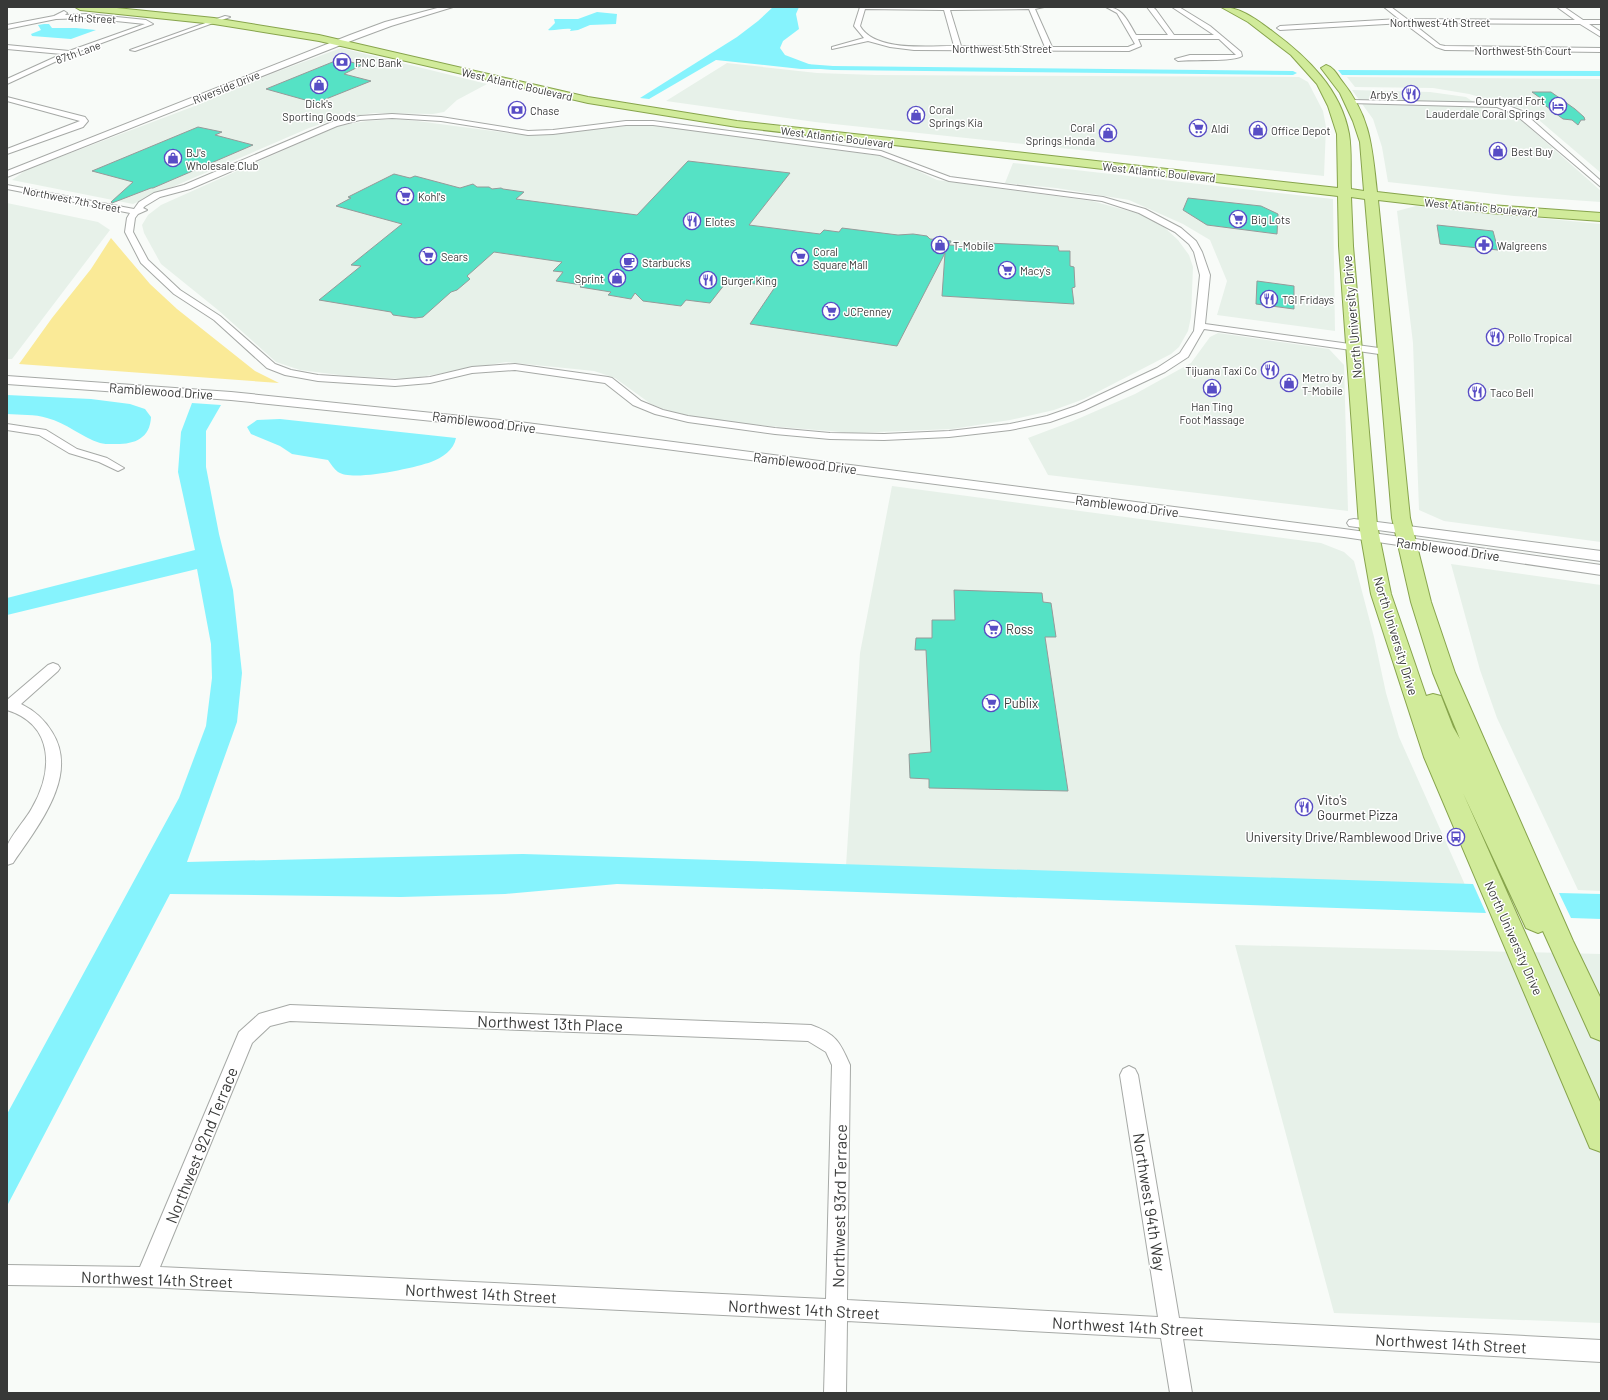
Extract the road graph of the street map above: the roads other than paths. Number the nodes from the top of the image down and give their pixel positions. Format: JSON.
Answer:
{"nodes":[{"id":1,"x":80,"y":7,"type":"edge"},
{"id":2,"x":135,"y":7,"type":"edge"},
{"id":3,"x":429,"y":7,"type":"edge"},
{"id":4,"x":449,"y":7,"type":"edge"},
{"id":5,"x":864,"y":7,"type":"edge"},
{"id":6,"x":1031,"y":7,"type":"edge"},
{"id":7,"x":1041,"y":7,"type":"edge"},
{"id":8,"x":1109,"y":7,"type":"edge"},
{"id":9,"x":1150,"y":7,"type":"edge"},
{"id":10,"x":1175,"y":7,"type":"edge"},
{"id":11,"x":1226,"y":7,"type":"edge"},
{"id":12,"x":1244,"y":7,"type":"edge"},
{"id":13,"x":1387,"y":7,"type":"edge"},
{"id":14,"x":1560,"y":7,"type":"edge"},
{"id":15,"x":68,"y":8,"type":"edge"},
{"id":16,"x":947,"y":9,"type":"junction"},
{"id":17,"x":227,"y":17,"type":"junction"},
{"id":18,"x":53,"y":18,"type":"junction"},
{"id":19,"x":1251,"y":20,"type":"junction"},
{"id":20,"x":1405,"y":21,"type":"junction"},
{"id":21,"x":214,"y":22,"type":"junction"},
{"id":22,"x":1582,"y":22,"type":"junction"},
{"id":23,"x":1601,"y":22,"type":"edge"},
{"id":24,"x":150,"y":24,"type":"joint"},
{"id":25,"x":7,"y":28,"type":"edge"},
{"id":26,"x":1280,"y":28,"type":"junction"},
{"id":27,"x":1601,"y":35,"type":"edge"},
{"id":28,"x":353,"y":37,"type":"junction"},
{"id":29,"x":1134,"y":37,"type":"junction"},
{"id":30,"x":1172,"y":37,"type":"junction"},
{"id":31,"x":1220,"y":37,"type":"junction"},
{"id":32,"x":1292,"y":37,"type":"dead end"},
{"id":33,"x":340,"y":38,"type":"junction"},
{"id":34,"x":328,"y":40,"type":"junction"},
{"id":35,"x":869,"y":40,"type":"junction"},
{"id":36,"x":7,"y":47,"type":"edge"},
{"id":37,"x":17,"y":48,"type":"junction"},
{"id":38,"x":834,"y":48,"type":"dead end"},
{"id":39,"x":958,"y":48,"type":"junction"},
{"id":40,"x":1049,"y":48,"type":"junction"},
{"id":41,"x":133,"y":50,"type":"dead end"},
{"id":42,"x":1601,"y":50,"type":"edge"},
{"id":43,"x":7,"y":53,"type":"edge"},
{"id":44,"x":70,"y":53,"type":"junction"},
{"id":45,"x":1317,"y":59,"type":"dead end"},
{"id":46,"x":1178,"y":60,"type":"dead end"},
{"id":47,"x":7,"y":82,"type":"edge"},
{"id":48,"x":1329,"y":94,"type":"junction"},
{"id":49,"x":7,"y":99,"type":"edge"},
{"id":50,"x":625,"y":103,"type":"junction"},
{"id":51,"x":1353,"y":104,"type":"junction"},
{"id":52,"x":1334,"y":106,"type":"junction"},
{"id":53,"x":1360,"y":119,"type":"junction"},
{"id":54,"x":7,"y":152,"type":"edge"},
{"id":55,"x":7,"y":166,"type":"edge"},
{"id":56,"x":7,"y":174,"type":"edge"},
{"id":57,"x":1601,"y":186,"type":"edge"},
{"id":58,"x":7,"y":187,"type":"edge"},
{"id":59,"x":187,"y":187,"type":"junction"},
{"id":60,"x":1345,"y":188,"type":"junction"},
{"id":61,"x":1372,"y":191,"type":"junction"},
{"id":62,"x":7,"y":194,"type":"edge"},
{"id":63,"x":1601,"y":209,"type":"edge"},
{"id":64,"x":91,"y":212,"type":"dead end"},
{"id":65,"x":134,"y":215,"type":"junction"},
{"id":66,"x":119,"y":217,"type":"dead end"},
{"id":67,"x":1601,"y":217,"type":"edge"},
{"id":68,"x":1200,"y":322,"type":"junction"},
{"id":69,"x":1354,"y":343,"type":"junction"},
{"id":70,"x":1385,"y":347,"type":"junction"},
{"id":71,"x":7,"y":370,"type":"edge"},
{"id":72,"x":7,"y":380,"type":"edge"},
{"id":73,"x":196,"y":388,"type":"junction"},
{"id":74,"x":7,"y":427,"type":"edge"},
{"id":75,"x":118,"y":468,"type":"dead end"},
{"id":76,"x":1369,"y":531,"type":"junction"},
{"id":77,"x":1404,"y":537,"type":"junction"},
{"id":78,"x":1601,"y":556,"type":"edge"},
{"id":79,"x":1601,"y":570,"type":"edge"},
{"id":80,"x":53,"y":668,"type":"dead end"},
{"id":81,"x":1407,"y":673,"type":"junction"},
{"id":82,"x":9,"y":706,"type":"edge"},
{"id":83,"x":1436,"y":757,"type":"junction"},
{"id":84,"x":1488,"y":774,"type":"junction"},
{"id":85,"x":7,"y":859,"type":"edge"},
{"id":86,"x":1560,"y":941,"type":"junction"},
{"id":87,"x":265,"y":1020,"type":"joint"},
{"id":88,"x":1601,"y":1028,"type":"edge"},
{"id":89,"x":832,"y":1046,"type":"joint"},
{"id":90,"x":1129,"y":1075,"type":"dead end"},
{"id":91,"x":1601,"y":1138,"type":"edge"},
{"id":92,"x":7,"y":1275,"type":"edge"},
{"id":93,"x":146,"y":1277,"type":"junction"},
{"id":94,"x":837,"y":1310,"type":"junction"},
{"id":95,"x":1171,"y":1328,"type":"junction"},
{"id":96,"x":1601,"y":1351,"type":"edge"},
{"id":97,"x":835,"y":1393,"type":"edge"},
{"id":98,"x":1181,"y":1393,"type":"edge"}],
"edges":[{"from":1,"to":21,"type":"main road","name":"West Atlantic Boulevard"},
{"from":2,"to":17,"type":"main road","name":"West Atlantic Boulevard"},
{"from":3,"to":33,"type":"street","name":"Riverside Drive"},
{"from":4,"to":28,"type":"street"},
{"from":5,"to":16,"type":"street"},
{"from":5,"to":35,"type":"street"},
{"from":6,"to":7,"type":"street"},
{"from":6,"to":16,"type":"street"},
{"from":6,"to":40,"type":"street"},
{"from":8,"to":29,"type":"street"},
{"from":9,"to":30,"type":"street"},
{"from":10,"to":31,"type":"street"},
{"from":11,"to":19,"type":"main road","name":"North University Drive"},
{"from":12,"to":26,"type":"main road"},
{"from":13,"to":20,"type":"street"},
{"from":14,"to":22,"type":"street"},
{"from":15,"to":18,"type":"street"},
{"from":16,"to":39,"type":"street"},
{"from":17,"to":21,"type":"street"},
{"from":17,"to":33,"type":"main road","name":"West Atlantic Boulevard"},
{"from":18,"to":24,"type":"street","name":"4th Street"},
{"from":18,"to":25,"type":"street"},
{"from":19,"to":26,"type":"main road"},
{"from":19,"to":48,"type":"main road","name":"North University Drive"},
{"from":20,"to":22,"type":"street","name":"Northwest 4th Street"},
{"from":20,"to":26,"type":"street","name":"Northwest 4th Street"},
{"from":20,"to":42,"type":"street","name":"Northwest 5th Court"},
{"from":21,"to":34,"type":"main road","name":"West Atlantic Boulevard"},
{"from":21,"to":41,"type":"street"},
{"from":22,"to":23,"type":"street","name":"Northwest 4th Street"},
{"from":22,"to":27,"type":"street"},
{"from":24,"to":44,"type":"street","name":"87th Lane"},
{"from":26,"to":32,"type":"main road"},
{"from":28,"to":33,"type":"main road","name":"West Atlantic Boulevard"},
{"from":28,"to":50,"type":"main road","name":"West Atlantic Boulevard"},
{"from":29,"to":30,"type":"street"},
{"from":29,"to":40,"type":"street","name":"Northwest 5th Street"},
{"from":30,"to":31,"type":"street"},
{"from":31,"to":46,"type":"street"},
{"from":33,"to":34,"type":"main road","name":"West Atlantic Boulevard"},
{"from":33,"to":50,"type":"main road","name":"West Atlantic Boulevard"},
{"from":33,"to":56,"type":"street","name":"Riverside Drive"},
{"from":34,"to":55,"type":"street","name":"Riverside Drive"},
{"from":35,"to":38,"type":"street"},
{"from":35,"to":39,"type":"street","name":"Northwest 5th Street"},
{"from":36,"to":37,"type":"street"},
{"from":37,"to":43,"type":"street"},
{"from":37,"to":44,"type":"street"},
{"from":39,"to":40,"type":"street","name":"Northwest 5th Street"},
{"from":44,"to":47,"type":"street","name":"87th Lane"},
{"from":45,"to":51,"type":"main road"},
{"from":48,"to":51,"type":"main road"},
{"from":48,"to":52,"type":"main road","name":"North University Drive"},
{"from":49,"to":54,"type":"street"},
{"from":50,"to":60,"type":"main road","name":"West Atlantic Boulevard"},
{"from":51,"to":53,"type":"main road"},
{"from":51,"to":57,"type":"street"},
{"from":52,"to":53,"type":"main road"},
{"from":52,"to":60,"type":"main road","name":"North University Drive"},
{"from":53,"to":61,"type":"main road"},
{"from":58,"to":65,"type":"street","name":"Northwest 7th Street"},
{"from":59,"to":65,"type":"street"},
{"from":59,"to":65,"type":"street"},
{"from":59,"to":68,"type":"street"},
{"from":60,"to":61,"type":"main road","name":"West Atlantic Boulevard"},
{"from":60,"to":69,"type":"main road","name":"North University Drive"},
{"from":61,"to":63,"type":"main road","name":"West Atlantic Boulevard"},
{"from":61,"to":67,"type":"main road","name":"West Atlantic Boulevard"},
{"from":61,"to":70,"type":"main road"},
{"from":62,"to":64,"type":"street","name":"Northwest 7th Street"},
{"from":65,"to":66,"type":"street","name":"Northwest 7th Street"},
{"from":65,"to":68,"type":"street"},
{"from":68,"to":69,"type":"street"},
{"from":69,"to":70,"type":"street"},
{"from":69,"to":76,"type":"main road","name":"North University Drive"},
{"from":70,"to":77,"type":"main road"},
{"from":71,"to":73,"type":"street","name":"Ramblewood Drive"},
{"from":72,"to":73,"type":"street","name":"Ramblewood Drive"},
{"from":73,"to":76,"type":"street","name":"Ramblewood Drive"},
{"from":74,"to":75,"type":"street"},
{"from":76,"to":77,"type":"street","name":"Ramblewood Drive"},
{"from":76,"to":81,"type":"main road","name":"North University Drive"},
{"from":77,"to":78,"type":"street","name":"Ramblewood Drive"},
{"from":77,"to":79,"type":"street","name":"Ramblewood Drive"},
{"from":77,"to":84,"type":"main road"},
{"from":80,"to":82,"type":"street"},
{"from":81,"to":83,"type":"main road","name":"North University Drive"},
{"from":81,"to":84,"type":"main road"},
{"from":82,"to":85,"type":"street"},
{"from":83,"to":86,"type":"main road"},
{"from":83,"to":91,"type":"main road","name":"North University Drive"},
{"from":84,"to":86,"type":"main road"},
{"from":86,"to":88,"type":"main road"},
{"from":87,"to":89,"type":"street","name":"Northwest 13th Place"},
{"from":87,"to":93,"type":"street","name":"Northwest 92nd Terrace"},
{"from":89,"to":94,"type":"street","name":"Northwest 93rd Terrace"},
{"from":90,"to":95,"type":"street","name":"Northwest 94th Way"},
{"from":92,"to":93,"type":"street","name":"Northwest 14th Street"},
{"from":93,"to":94,"type":"street","name":"Northwest 14th Street"},
{"from":94,"to":95,"type":"street","name":"Northwest 14th Street"},
{"from":94,"to":97,"type":"street","name":"Northwest 93rd Terrace"},
{"from":95,"to":96,"type":"street","name":"Northwest 14th Street"},
{"from":95,"to":98,"type":"street","name":"Northwest 94th Way"}]}
